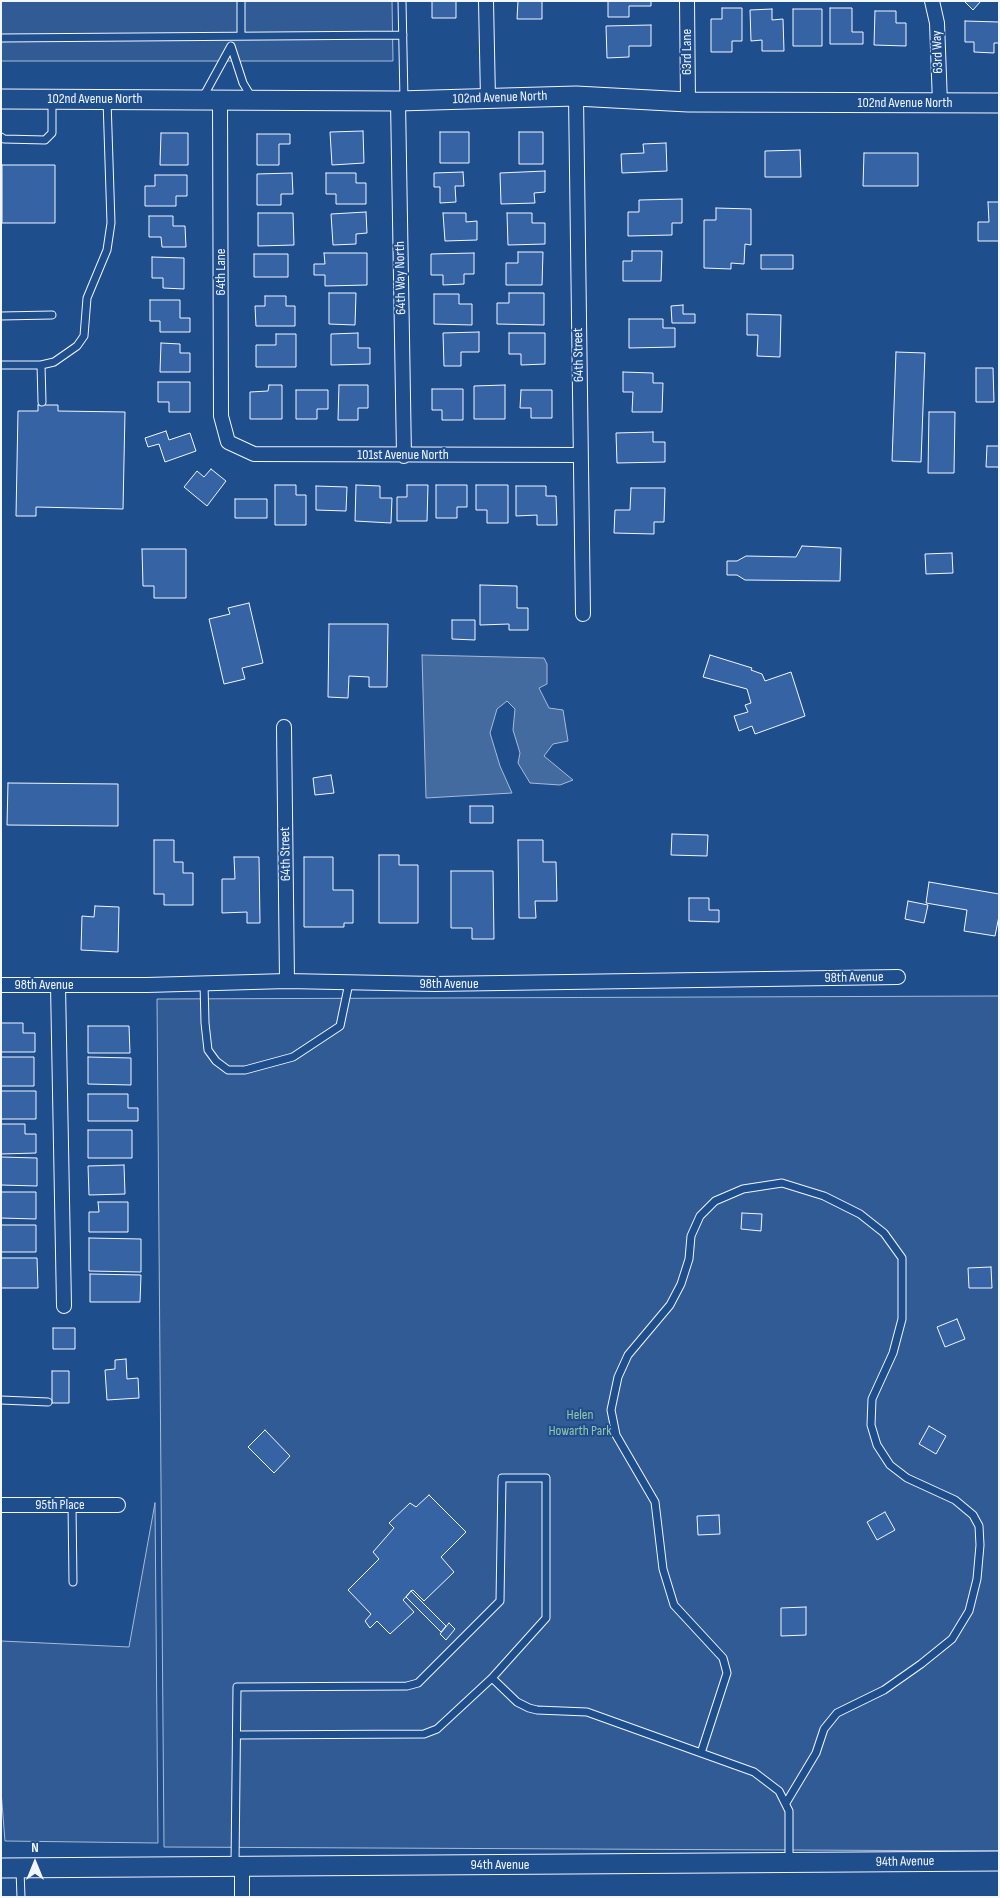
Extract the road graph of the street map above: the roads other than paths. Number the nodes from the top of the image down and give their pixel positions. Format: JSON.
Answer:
{"nodes":[{"id":1,"x":241,"y":1,"type":"edge"},
{"id":2,"x":402,"y":1,"type":"edge"},
{"id":3,"x":486,"y":1,"type":"edge"},
{"id":4,"x":687,"y":1,"type":"edge"},
{"id":5,"x":932,"y":1,"type":"edge"},
{"id":6,"x":403,"y":35,"type":"junction"},
{"id":7,"x":231,"y":36,"type":"junction"},
{"id":8,"x":241,"y":36,"type":"junction"},
{"id":9,"x":1,"y":38,"type":"edge"},
{"id":10,"x":231,"y":46,"type":"junction"},
{"id":11,"x":576,"y":96,"type":"junction"},
{"id":12,"x":1,"y":99,"type":"edge"},
{"id":13,"x":52,"y":99,"type":"junction"},
{"id":14,"x":107,"y":99,"type":"junction"},
{"id":15,"x":488,"y":99,"type":"junction"},
{"id":16,"x":211,"y":100,"type":"junction"},
{"id":17,"x":253,"y":100,"type":"junction"},
{"id":18,"x":401,"y":101,"type":"junction"},
{"id":19,"x":688,"y":102,"type":"junction"},
{"id":20,"x":940,"y":103,"type":"junction"},
{"id":21,"x":999,"y":103,"type":"edge"},
{"id":22,"x":1,"y":137,"type":"edge"},
{"id":23,"x":52,"y":315,"type":"dead end"},
{"id":24,"x":1,"y":316,"type":"edge"},
{"id":25,"x":1,"y":365,"type":"edge"},
{"id":26,"x":41,"y":365,"type":"junction"},
{"id":27,"x":42,"y":402,"type":"dead end"},
{"id":28,"x":228,"y":442,"type":"joint"},
{"id":29,"x":580,"y":455,"type":"junction"},
{"id":30,"x":404,"y":456,"type":"junction"},
{"id":31,"x":583,"y":614,"type":"dead end"},
{"id":32,"x":284,"y":727,"type":"dead end"},
{"id":33,"x":898,"y":978,"type":"dead end"},
{"id":34,"x":287,"y":981,"type":"junction"},
{"id":35,"x":204,"y":983,"type":"junction"},
{"id":36,"x":349,"y":983,"type":"junction"},
{"id":37,"x":1,"y":985,"type":"edge"},
{"id":38,"x":58,"y":985,"type":"junction"},
{"id":39,"x":64,"y":1306,"type":"dead end"},
{"id":40,"x":1,"y":1400,"type":"edge"},
{"id":41,"x":48,"y":1402,"type":"dead end"},
{"id":42,"x":1,"y":1505,"type":"edge"},
{"id":43,"x":72,"y":1505,"type":"junction"},
{"id":44,"x":118,"y":1505,"type":"dead end"},
{"id":45,"x":73,"y":1582,"type":"dead end"},
{"id":46,"x":492,"y":1678,"type":"junction"},
{"id":47,"x":237,"y":1735,"type":"junction"},
{"id":48,"x":701,"y":1753,"type":"junction"},
{"id":49,"x":786,"y":1803,"type":"junction"},
{"id":50,"x":999,"y":1861,"type":"edge"},
{"id":51,"x":789,"y":1863,"type":"junction"},
{"id":52,"x":238,"y":1867,"type":"junction"},
{"id":53,"x":1,"y":1868,"type":"edge"},
{"id":54,"x":20,"y":1868,"type":"junction"},
{"id":55,"x":21,"y":1897,"type":"edge"},
{"id":56,"x":242,"y":1897,"type":"edge"}],
"edges":[{"from":1,"to":8,"type":"lane"},
{"from":2,"to":6,"type":"lane"},
{"from":3,"to":15,"type":"street"},
{"from":4,"to":19,"type":"street","name":"63rd Lane"},
{"from":5,"to":20,"type":"street","name":"63rd Way"},
{"from":6,"to":8,"type":"lane"},
{"from":6,"to":18,"type":"lane"},
{"from":7,"to":8,"type":"lane"},
{"from":7,"to":9,"type":"lane"},
{"from":7,"to":10,"type":"lane"},
{"from":10,"to":16,"type":"lane"},
{"from":10,"to":17,"type":"lane"},
{"from":11,"to":15,"type":"street","name":"102nd Avenue North"},
{"from":11,"to":19,"type":"street","name":"102nd Avenue North"},
{"from":11,"to":29,"type":"street","name":"64th Street"},
{"from":12,"to":13,"type":"street","name":"102nd Avenue North"},
{"from":13,"to":14,"type":"street","name":"102nd Avenue North"},
{"from":13,"to":22,"type":"lane"},
{"from":14,"to":16,"type":"street","name":"102nd Avenue North"},
{"from":14,"to":26,"type":"lane"},
{"from":15,"to":18,"type":"street","name":"102nd Avenue North"},
{"from":16,"to":17,"type":"street","name":"102nd Avenue North"},
{"from":16,"to":28,"type":"street","name":"64th Lane"},
{"from":17,"to":18,"type":"street","name":"102nd Avenue North"},
{"from":18,"to":30,"type":"street","name":"64th Way North"},
{"from":19,"to":20,"type":"street","name":"102nd Avenue North"},
{"from":20,"to":21,"type":"street","name":"102nd Avenue North"},
{"from":23,"to":24,"type":"lane"},
{"from":25,"to":26,"type":"lane"},
{"from":26,"to":27,"type":"lane"},
{"from":28,"to":30,"type":"street","name":"101st Avenue North"},
{"from":29,"to":30,"type":"street","name":"101st Avenue North"},
{"from":29,"to":31,"type":"street","name":"64th Street"},
{"from":32,"to":34,"type":"street","name":"64th Street"},
{"from":33,"to":36,"type":"street","name":"98th Avenue"},
{"from":34,"to":35,"type":"street","name":"98th Avenue"},
{"from":34,"to":36,"type":"street","name":"98th Avenue"},
{"from":35,"to":36,"type":"lane"},
{"from":35,"to":38,"type":"street","name":"98th Avenue"},
{"from":37,"to":38,"type":"street","name":"98th Avenue"},
{"from":38,"to":39,"type":"street"},
{"from":40,"to":41,"type":"lane"},
{"from":42,"to":43,"type":"street","name":"95th Place"},
{"from":43,"to":44,"type":"street","name":"95th Place"},
{"from":43,"to":45,"type":"lane"},
{"from":46,"to":47,"type":"lane"},
{"from":46,"to":47,"type":"lane"},
{"from":46,"to":48,"type":"lane"},
{"from":47,"to":52,"type":"lane"},
{"from":48,"to":49,"type":"lane"},
{"from":48,"to":49,"type":"lane"},
{"from":49,"to":51,"type":"lane"},
{"from":50,"to":51,"type":"street","name":"94th Avenue"},
{"from":51,"to":52,"type":"street","name":"94th Avenue"},
{"from":52,"to":54,"type":"street","name":"94th Avenue"},
{"from":52,"to":56,"type":"street"},
{"from":53,"to":54,"type":"street","name":"94th Avenue"},
{"from":54,"to":55,"type":"lane"}]}
